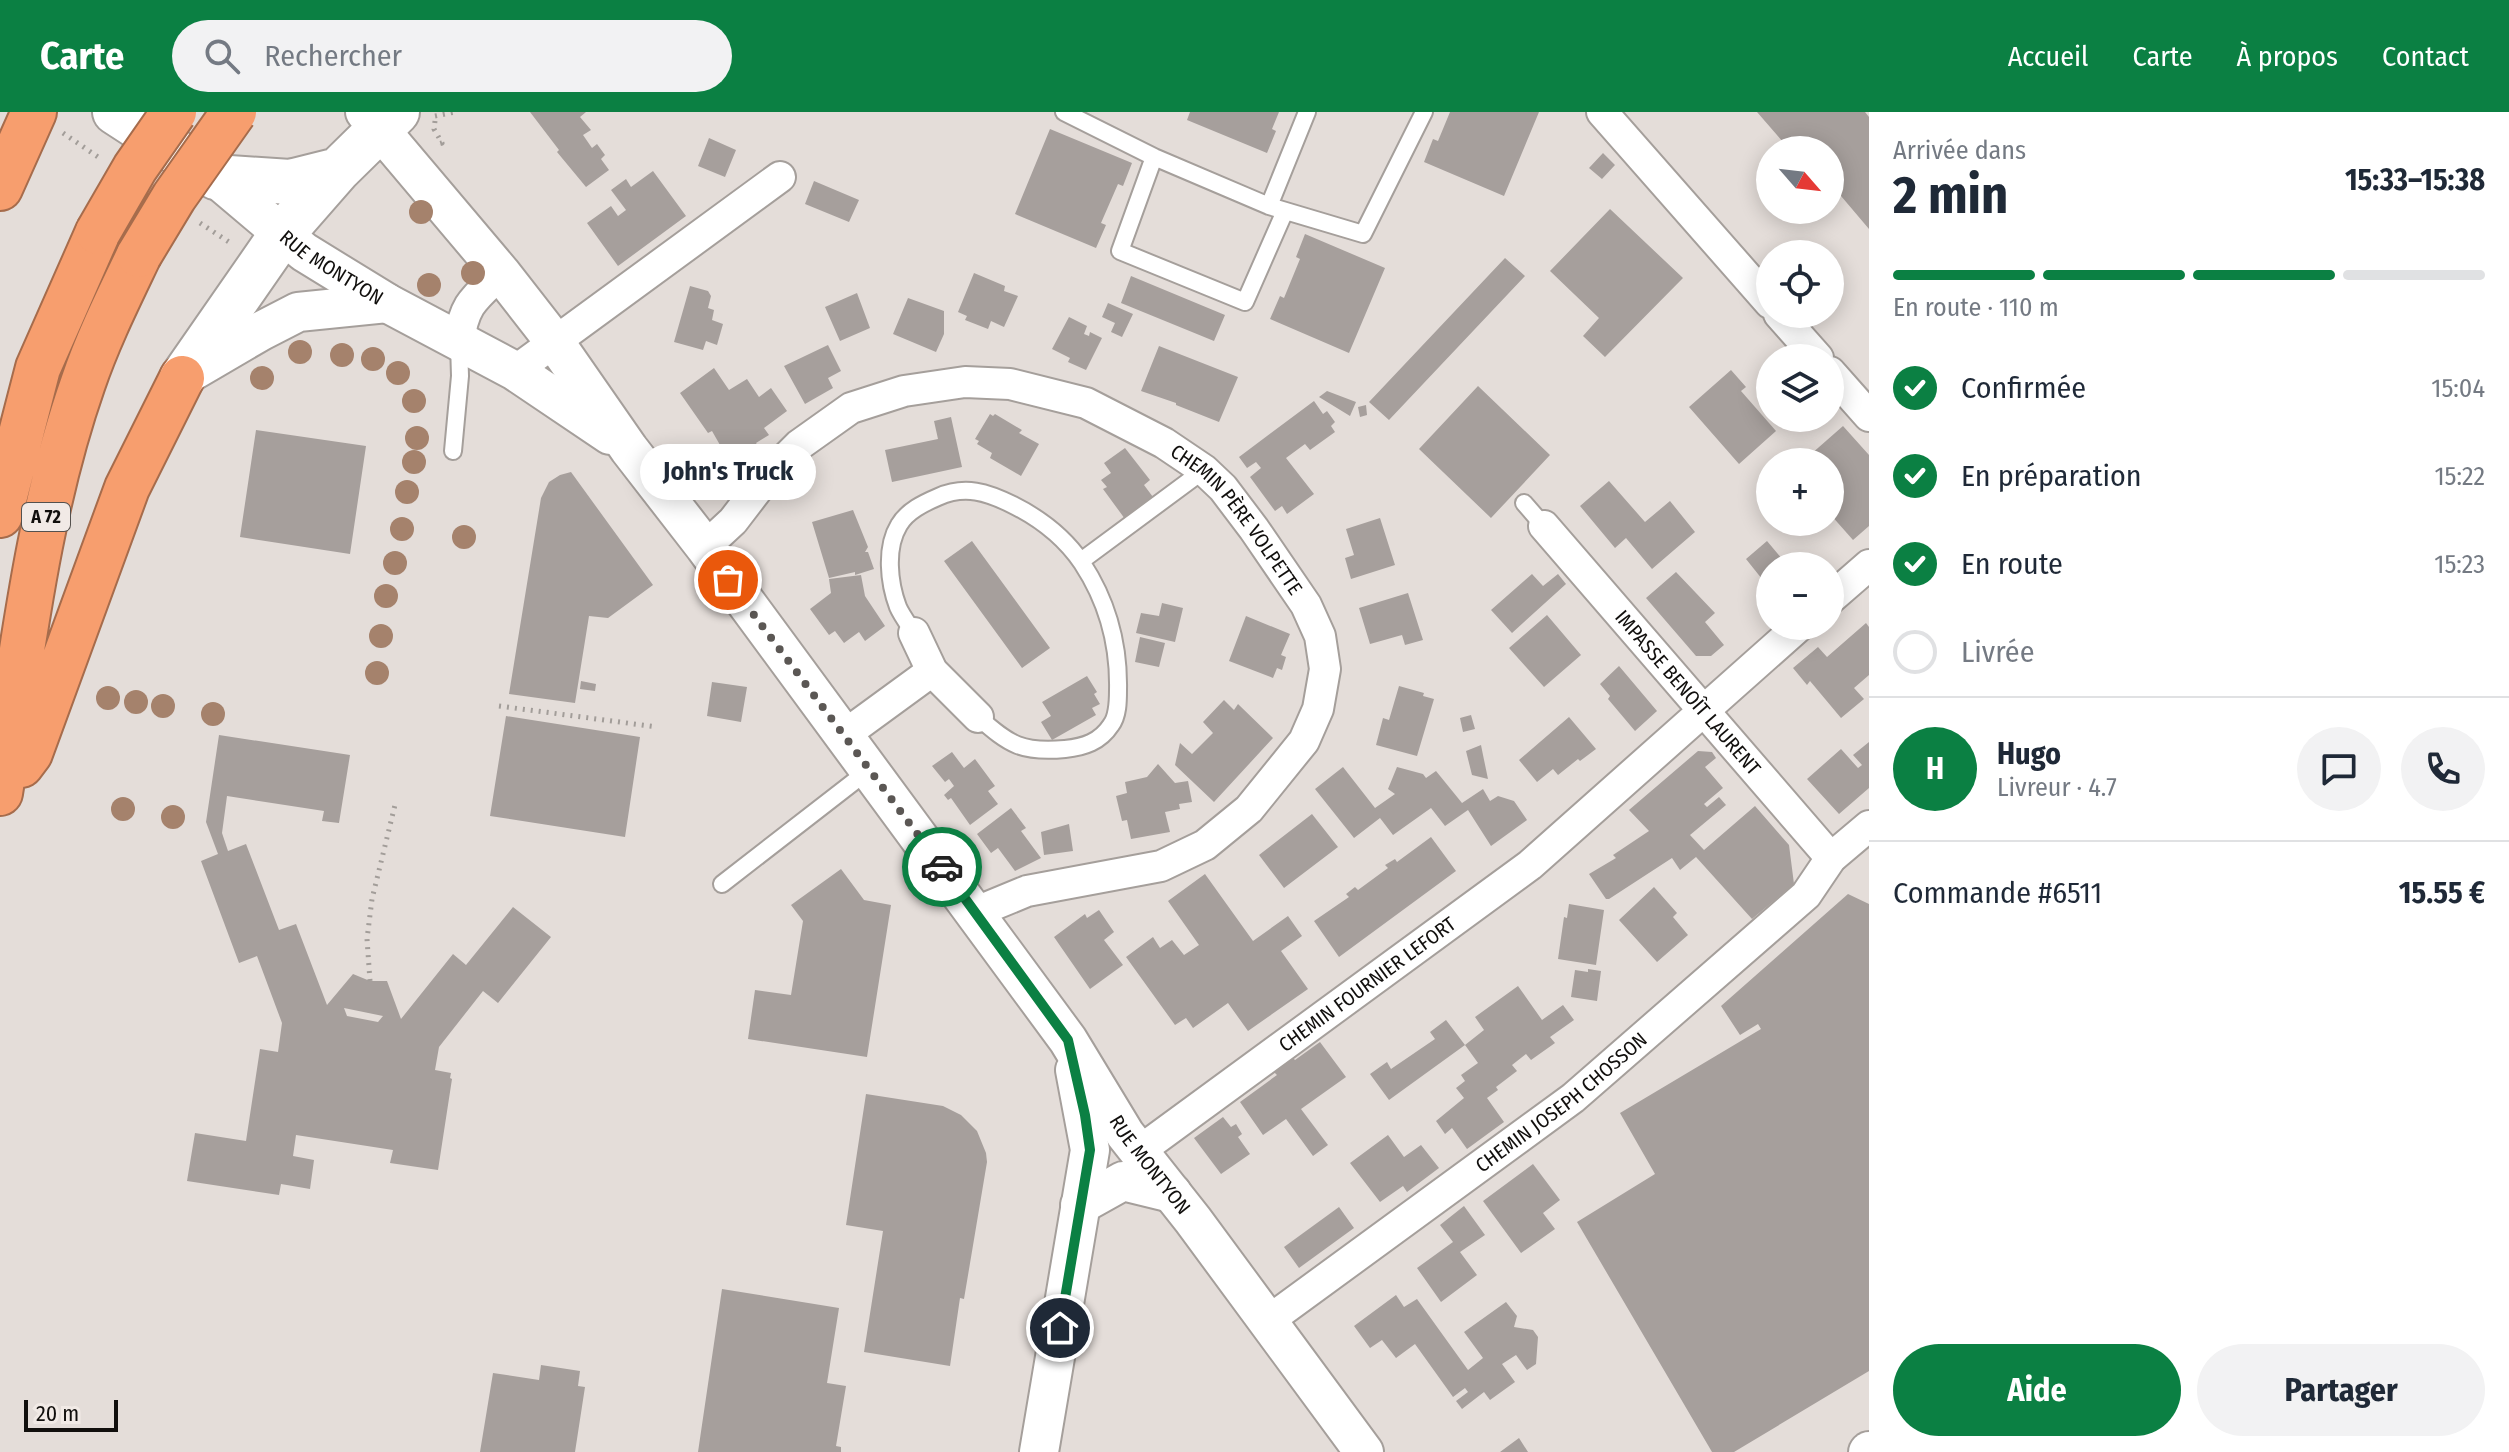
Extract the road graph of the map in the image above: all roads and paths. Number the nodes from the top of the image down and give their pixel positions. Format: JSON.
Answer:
{"nodes":[{"id":1,"x":34,"y":112,"type":"edge"},
{"id":2,"x":234,"y":112,"type":"edge"},
{"id":3,"x":455,"y":112,"type":"edge"},
{"id":4,"x":1064,"y":112,"type":"edge"},
{"id":5,"x":1307,"y":112,"type":"edge"},
{"id":6,"x":1424,"y":112,"type":"edge"},
{"id":7,"x":1602,"y":112,"type":"edge"},
{"id":8,"x":140,"y":115,"type":"edge"},
{"id":9,"x":394,"y":117,"type":"edge"},
{"id":10,"x":1154,"y":157,"type":"junction"},
{"id":11,"x":338,"y":170,"type":"junction"},
{"id":12,"x":215,"y":177,"type":"junction"},
{"id":13,"x":780,"y":177,"type":"dead end"},
{"id":14,"x":0,"y":188,"type":"edge"},
{"id":15,"x":1277,"y":208,"type":"junction"},
{"id":16,"x":282,"y":234,"type":"junction"},
{"id":17,"x":501,"y":273,"type":"junction"},
{"id":18,"x":1756,"y":287,"type":"edge"},
{"id":19,"x":387,"y":303,"type":"junction"},
{"id":20,"x":1791,"y":328,"type":"edge"},
{"id":21,"x":459,"y":341,"type":"junction"},
{"id":22,"x":554,"y":341,"type":"junction"},
{"id":23,"x":1806,"y":344,"type":"edge"},
{"id":24,"x":515,"y":371,"type":"junction"},
{"id":25,"x":182,"y":378,"type":"junction"},
{"id":26,"x":1844,"y":388,"type":"edge"},
{"id":27,"x":1869,"y":416,"type":"edge"},
{"id":28,"x":629,"y":449,"type":"junction"},
{"id":29,"x":453,"y":451,"type":"dead end"},
{"id":30,"x":1204,"y":470,"type":"junction"},
{"id":31,"x":1524,"y":503,"type":"dead end"},
{"id":32,"x":0,"y":515,"type":"edge"},
{"id":33,"x":1544,"y":526,"type":"joint"},
{"id":34,"x":705,"y":547,"type":"junction"},
{"id":35,"x":1081,"y":561,"type":"junction"},
{"id":36,"x":1869,"y":565,"type":"edge"},
{"id":37,"x":1844,"y":587,"type":"edge"},
{"id":38,"x":914,"y":633,"type":"joint"},
{"id":39,"x":1783,"y":640,"type":"edge"},
{"id":40,"x":932,"y":671,"type":"junction"},
{"id":41,"x":499,"y":706,"type":"dead end"},
{"id":42,"x":1704,"y":711,"type":"junction"},
{"id":43,"x":978,"y":717,"type":"joint"},
{"id":44,"x":657,"y":727,"type":"dead end"},
{"id":45,"x":843,"y":736,"type":"junction"},
{"id":46,"x":869,"y":770,"type":"junction"},
{"id":47,"x":0,"y":793,"type":"edge"},
{"id":48,"x":395,"y":805,"type":"dead end"},
{"id":49,"x":1869,"y":826,"type":"edge"},
{"id":50,"x":1831,"y":858,"type":"junction"},
{"id":51,"x":722,"y":884,"type":"dead end"},
{"id":52,"x":976,"y":912,"type":"junction"},
{"id":53,"x":370,"y":981,"type":"dead end"},
{"id":54,"x":1068,"y":1040,"type":"junction"},
{"id":55,"x":1138,"y":1152,"type":"junction"},
{"id":56,"x":1172,"y":1193,"type":"junction"},
{"id":57,"x":1080,"y":1205,"type":"junction"},
{"id":58,"x":1268,"y":1321,"type":"junction"},
{"id":59,"x":1039,"y":1452,"type":"edge"},
{"id":60,"x":1364,"y":1452,"type":"edge"}],
"edges":[{"from":1,"to":14,"type":"highway"},
{"from":2,"to":47,"type":"highway","number":"A 72","bridge":true},
{"from":3,"to":9,"type":"path"},
{"from":4,"to":10,"type":"lane"},
{"from":5,"to":15,"type":"lane"},
{"from":6,"to":15,"type":"lane"},
{"from":7,"to":18,"type":"street"},
{"from":8,"to":12,"type":"main road"},
{"from":8,"to":32,"type":"highway","number":"A 72","bridge":true},
{"from":9,"to":11,"type":"main road"},
{"from":9,"to":17,"type":"street","name":"RUE MONTYON"},
{"from":10,"to":15,"type":"lane"},
{"from":10,"to":15,"type":"lane"},
{"from":11,"to":12,"type":"main road"},
{"from":11,"to":16,"type":"main road"},
{"from":12,"to":16,"type":"street","name":"RUE MONTYON"},
{"from":13,"to":22,"type":"street"},
{"from":16,"to":19,"type":"street","name":"RUE MONTYON"},
{"from":16,"to":25,"type":"main road"},
{"from":17,"to":21,"type":"street"},
{"from":17,"to":22,"type":"street","name":"RUE MONTYON"},
{"from":19,"to":21,"type":"street","name":"RUE MONTYON"},
{"from":19,"to":25,"type":"street"},
{"from":20,"to":23,"type":"street"},
{"from":21,"to":24,"type":"street","name":"RUE MONTYON"},
{"from":21,"to":29,"type":"lane"},
{"from":22,"to":24,"type":"street"},
{"from":22,"to":28,"type":"street","name":"RUE MONTYON"},
{"from":24,"to":28,"type":"street","name":"RUE MONTYON"},
{"from":25,"to":47,"type":"highway"},
{"from":26,"to":27,"type":"street"},
{"from":28,"to":34,"type":"street","name":"RUE MONTYON"},
{"from":30,"to":34,"type":"street","name":"CHEMIN PÈRE VOLPETTE"},
{"from":30,"to":35,"type":"lane"},
{"from":30,"to":52,"type":"street","name":"CHEMIN PÈRE VOLPETTE"},
{"from":31,"to":33,"type":"lane"},
{"from":33,"to":42,"type":"street","name":"IMPASSE BENOÎT LAURENT"},
{"from":34,"to":45,"type":"street","name":"RUE MONTYON"},
{"from":35,"to":38,"type":"lane"},
{"from":35,"to":43,"type":"lane"},
{"from":36,"to":37,"type":"street"},
{"from":38,"to":40,"type":"street"},
{"from":39,"to":42,"type":"street","name":"CHEMIN FOURNIER LEFORT"},
{"from":40,"to":43,"type":"street"},
{"from":40,"to":45,"type":"street"},
{"from":41,"to":44,"type":"path"},
{"from":42,"to":50,"type":"street","name":"IMPASSE BENOÎT LAURENT"},
{"from":42,"to":55,"type":"street","name":"CHEMIN FOURNIER LEFORT"},
{"from":45,"to":46,"type":"street","name":"RUE MONTYON"},
{"from":46,"to":51,"type":"lane"},
{"from":46,"to":52,"type":"street","name":"RUE MONTYON"},
{"from":48,"to":53,"type":"path"},
{"from":49,"to":50,"type":"street","name":"CHEMIN JOSEPH CHOSSON"},
{"from":50,"to":58,"type":"street","name":"CHEMIN JOSEPH CHOSSON"},
{"from":52,"to":54,"type":"street","name":"RUE MONTYON"},
{"from":54,"to":55,"type":"street","name":"RUE MONTYON"},
{"from":54,"to":57,"type":"street"},
{"from":55,"to":56,"type":"street","name":"RUE MONTYON"},
{"from":56,"to":57,"type":"street"},
{"from":56,"to":58,"type":"street","name":"RUE MONTYON"},
{"from":57,"to":59,"type":"street"},
{"from":58,"to":60,"type":"street","name":"RUE MONTYON"}]}
